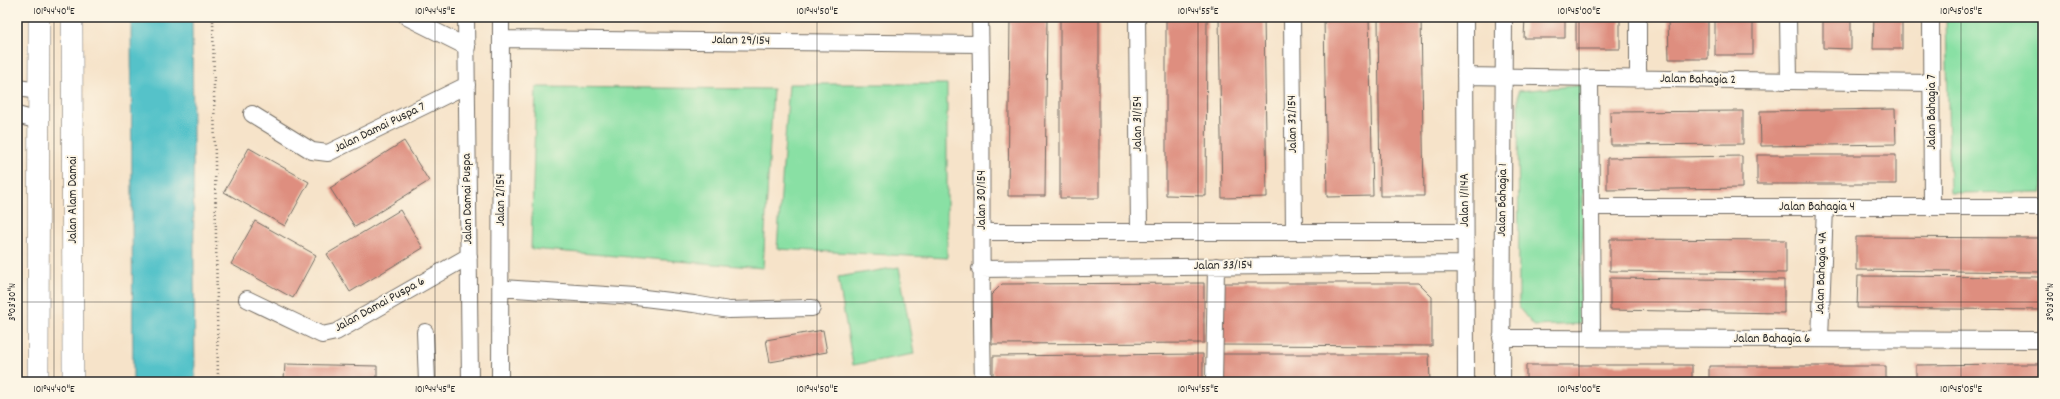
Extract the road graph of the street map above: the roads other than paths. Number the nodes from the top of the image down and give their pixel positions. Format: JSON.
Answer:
{"nodes":[{"id":1,"x":39,"y":17,"type":"edge"},
{"id":2,"x":72,"y":17,"type":"edge"},
{"id":3,"x":407,"y":17,"type":"edge"},
{"id":4,"x":466,"y":17,"type":"edge"},
{"id":5,"x":501,"y":17,"type":"edge"},
{"id":6,"x":980,"y":17,"type":"edge"},
{"id":7,"x":1137,"y":17,"type":"edge"},
{"id":8,"x":1292,"y":17,"type":"edge"},
{"id":9,"x":1465,"y":17,"type":"edge"},
{"id":10,"x":1504,"y":17,"type":"edge"},
{"id":11,"x":1638,"y":17,"type":"edge"},
{"id":12,"x":1788,"y":17,"type":"edge"},
{"id":13,"x":1931,"y":17,"type":"edge"},
{"id":14,"x":501,"y":39,"type":"junction"},
{"id":15,"x":981,"y":44,"type":"junction"},
{"id":16,"x":467,"y":47,"type":"junction"},
{"id":17,"x":1465,"y":76,"type":"junction"},
{"id":18,"x":1504,"y":77,"type":"junction"},
{"id":19,"x":1590,"y":78,"type":"junction"},
{"id":20,"x":1638,"y":79,"type":"junction"},
{"id":21,"x":1788,"y":81,"type":"junction"},
{"id":22,"x":1931,"y":83,"type":"junction"},
{"id":23,"x":467,"y":85,"type":"junction"},
{"id":24,"x":17,"y":88,"type":"edge"},
{"id":25,"x":39,"y":91,"type":"junction"},
{"id":26,"x":252,"y":114,"type":"dead end"},
{"id":27,"x":17,"y":115,"type":"edge"},
{"id":28,"x":39,"y":121,"type":"junction"},
{"id":29,"x":1591,"y":207,"type":"junction"},
{"id":30,"x":1825,"y":207,"type":"junction"},
{"id":31,"x":1932,"y":207,"type":"junction"},
{"id":32,"x":2043,"y":207,"type":"edge"},
{"id":33,"x":982,"y":232,"type":"junction"},
{"id":34,"x":1139,"y":232,"type":"junction"},
{"id":35,"x":1294,"y":232,"type":"junction"},
{"id":36,"x":1465,"y":232,"type":"junction"},
{"id":37,"x":469,"y":256,"type":"junction"},
{"id":38,"x":1466,"y":264,"type":"junction"},
{"id":39,"x":1216,"y":266,"type":"junction"},
{"id":40,"x":980,"y":269,"type":"junction"},
{"id":41,"x":501,"y":288,"type":"junction"},
{"id":42,"x":247,"y":299,"type":"dead end"},
{"id":43,"x":812,"y":308,"type":"dead end"},
{"id":44,"x":426,"y":332,"type":"dead end"},
{"id":45,"x":1501,"y":338,"type":"junction"},
{"id":46,"x":1592,"y":338,"type":"junction"},
{"id":47,"x":1820,"y":339,"type":"junction"},
{"id":48,"x":2043,"y":340,"type":"edge"},
{"id":49,"x":38,"y":382,"type":"edge"},
{"id":50,"x":73,"y":382,"type":"edge"},
{"id":51,"x":427,"y":382,"type":"edge"},
{"id":52,"x":470,"y":382,"type":"edge"},
{"id":53,"x":500,"y":382,"type":"edge"},
{"id":54,"x":983,"y":382,"type":"edge"},
{"id":55,"x":1214,"y":382,"type":"edge"},
{"id":56,"x":1466,"y":382,"type":"edge"},
{"id":57,"x":1502,"y":382,"type":"edge"}],
"edges":[{"from":1,"to":25,"type":"main road"},
{"from":2,"to":50,"type":"main road","name":"Jalan Alam Damai"},
{"from":3,"to":16,"type":"street"},
{"from":4,"to":16,"type":"street","name":"Jalan Damai Puspa"},
{"from":5,"to":14,"type":"street","name":"Jalan 2/154"},
{"from":6,"to":15,"type":"street","name":"Jalan 30/154"},
{"from":7,"to":34,"type":"street","name":"Jalan 31/154"},
{"from":8,"to":35,"type":"street","name":"Jalan 32/154"},
{"from":9,"to":17,"type":"street","name":"Jalan 1/114A"},
{"from":10,"to":18,"type":"street","name":"Jalan Bahagia 1"},
{"from":11,"to":20,"type":"street"},
{"from":12,"to":21,"type":"street"},
{"from":13,"to":22,"type":"street","name":"Jalan Bahagia 7"},
{"from":14,"to":15,"type":"street","name":"Jalan 29/154"},
{"from":14,"to":41,"type":"street","name":"Jalan 2/154"},
{"from":15,"to":33,"type":"street","name":"Jalan 30/154"},
{"from":16,"to":23,"type":"street","name":"Jalan Damai Puspa"},
{"from":17,"to":18,"type":"street","name":"Jalan Bahagia 2"},
{"from":17,"to":36,"type":"street","name":"Jalan 1/114A"},
{"from":18,"to":19,"type":"street","name":"Jalan Bahagia 2"},
{"from":18,"to":45,"type":"street","name":"Jalan Bahagia 1"},
{"from":19,"to":20,"type":"street","name":"Jalan Bahagia 2"},
{"from":19,"to":29,"type":"street"},
{"from":20,"to":21,"type":"street","name":"Jalan Bahagia 2"},
{"from":21,"to":22,"type":"street","name":"Jalan Bahagia 2"},
{"from":22,"to":31,"type":"street","name":"Jalan Bahagia 7"},
{"from":23,"to":26,"type":"street","name":"Jalan Damai Puspa 7"},
{"from":23,"to":37,"type":"street","name":"Jalan Damai Puspa"},
{"from":24,"to":25,"type":"street"},
{"from":25,"to":28,"type":"main road"},
{"from":27,"to":28,"type":"street"},
{"from":28,"to":49,"type":"main road"},
{"from":29,"to":30,"type":"street","name":"Jalan Bahagia 4"},
{"from":29,"to":46,"type":"street"},
{"from":30,"to":31,"type":"street","name":"Jalan Bahagia 4"},
{"from":30,"to":47,"type":"street","name":"Jalan Bahagia 4A"},
{"from":31,"to":32,"type":"street","name":"Jalan Bahagia 4"},
{"from":33,"to":34,"type":"street"},
{"from":33,"to":40,"type":"street","name":"Jalan 30/154"},
{"from":34,"to":35,"type":"street"},
{"from":35,"to":36,"type":"street"},
{"from":36,"to":38,"type":"street","name":"Jalan 1/114A"},
{"from":37,"to":42,"type":"street","name":"Jalan Damai Puspa 6"},
{"from":37,"to":52,"type":"street","name":"Jalan Damai Puspa"},
{"from":38,"to":39,"type":"street","name":"Jalan 33/154"},
{"from":38,"to":56,"type":"street","name":"Jalan 1/114A"},
{"from":39,"to":40,"type":"street","name":"Jalan 33/154"},
{"from":39,"to":55,"type":"street"},
{"from":40,"to":54,"type":"street","name":"Jalan 30/154"},
{"from":41,"to":43,"type":"street"},
{"from":41,"to":53,"type":"street","name":"Jalan 2/154"},
{"from":44,"to":51,"type":"street"},
{"from":45,"to":46,"type":"street","name":"Jalan Bahagia 6"},
{"from":45,"to":57,"type":"street","name":"Jalan Bahagia 1"},
{"from":46,"to":47,"type":"street","name":"Jalan Bahagia 6"},
{"from":47,"to":48,"type":"street","name":"Jalan Bahagia 6"}]}
